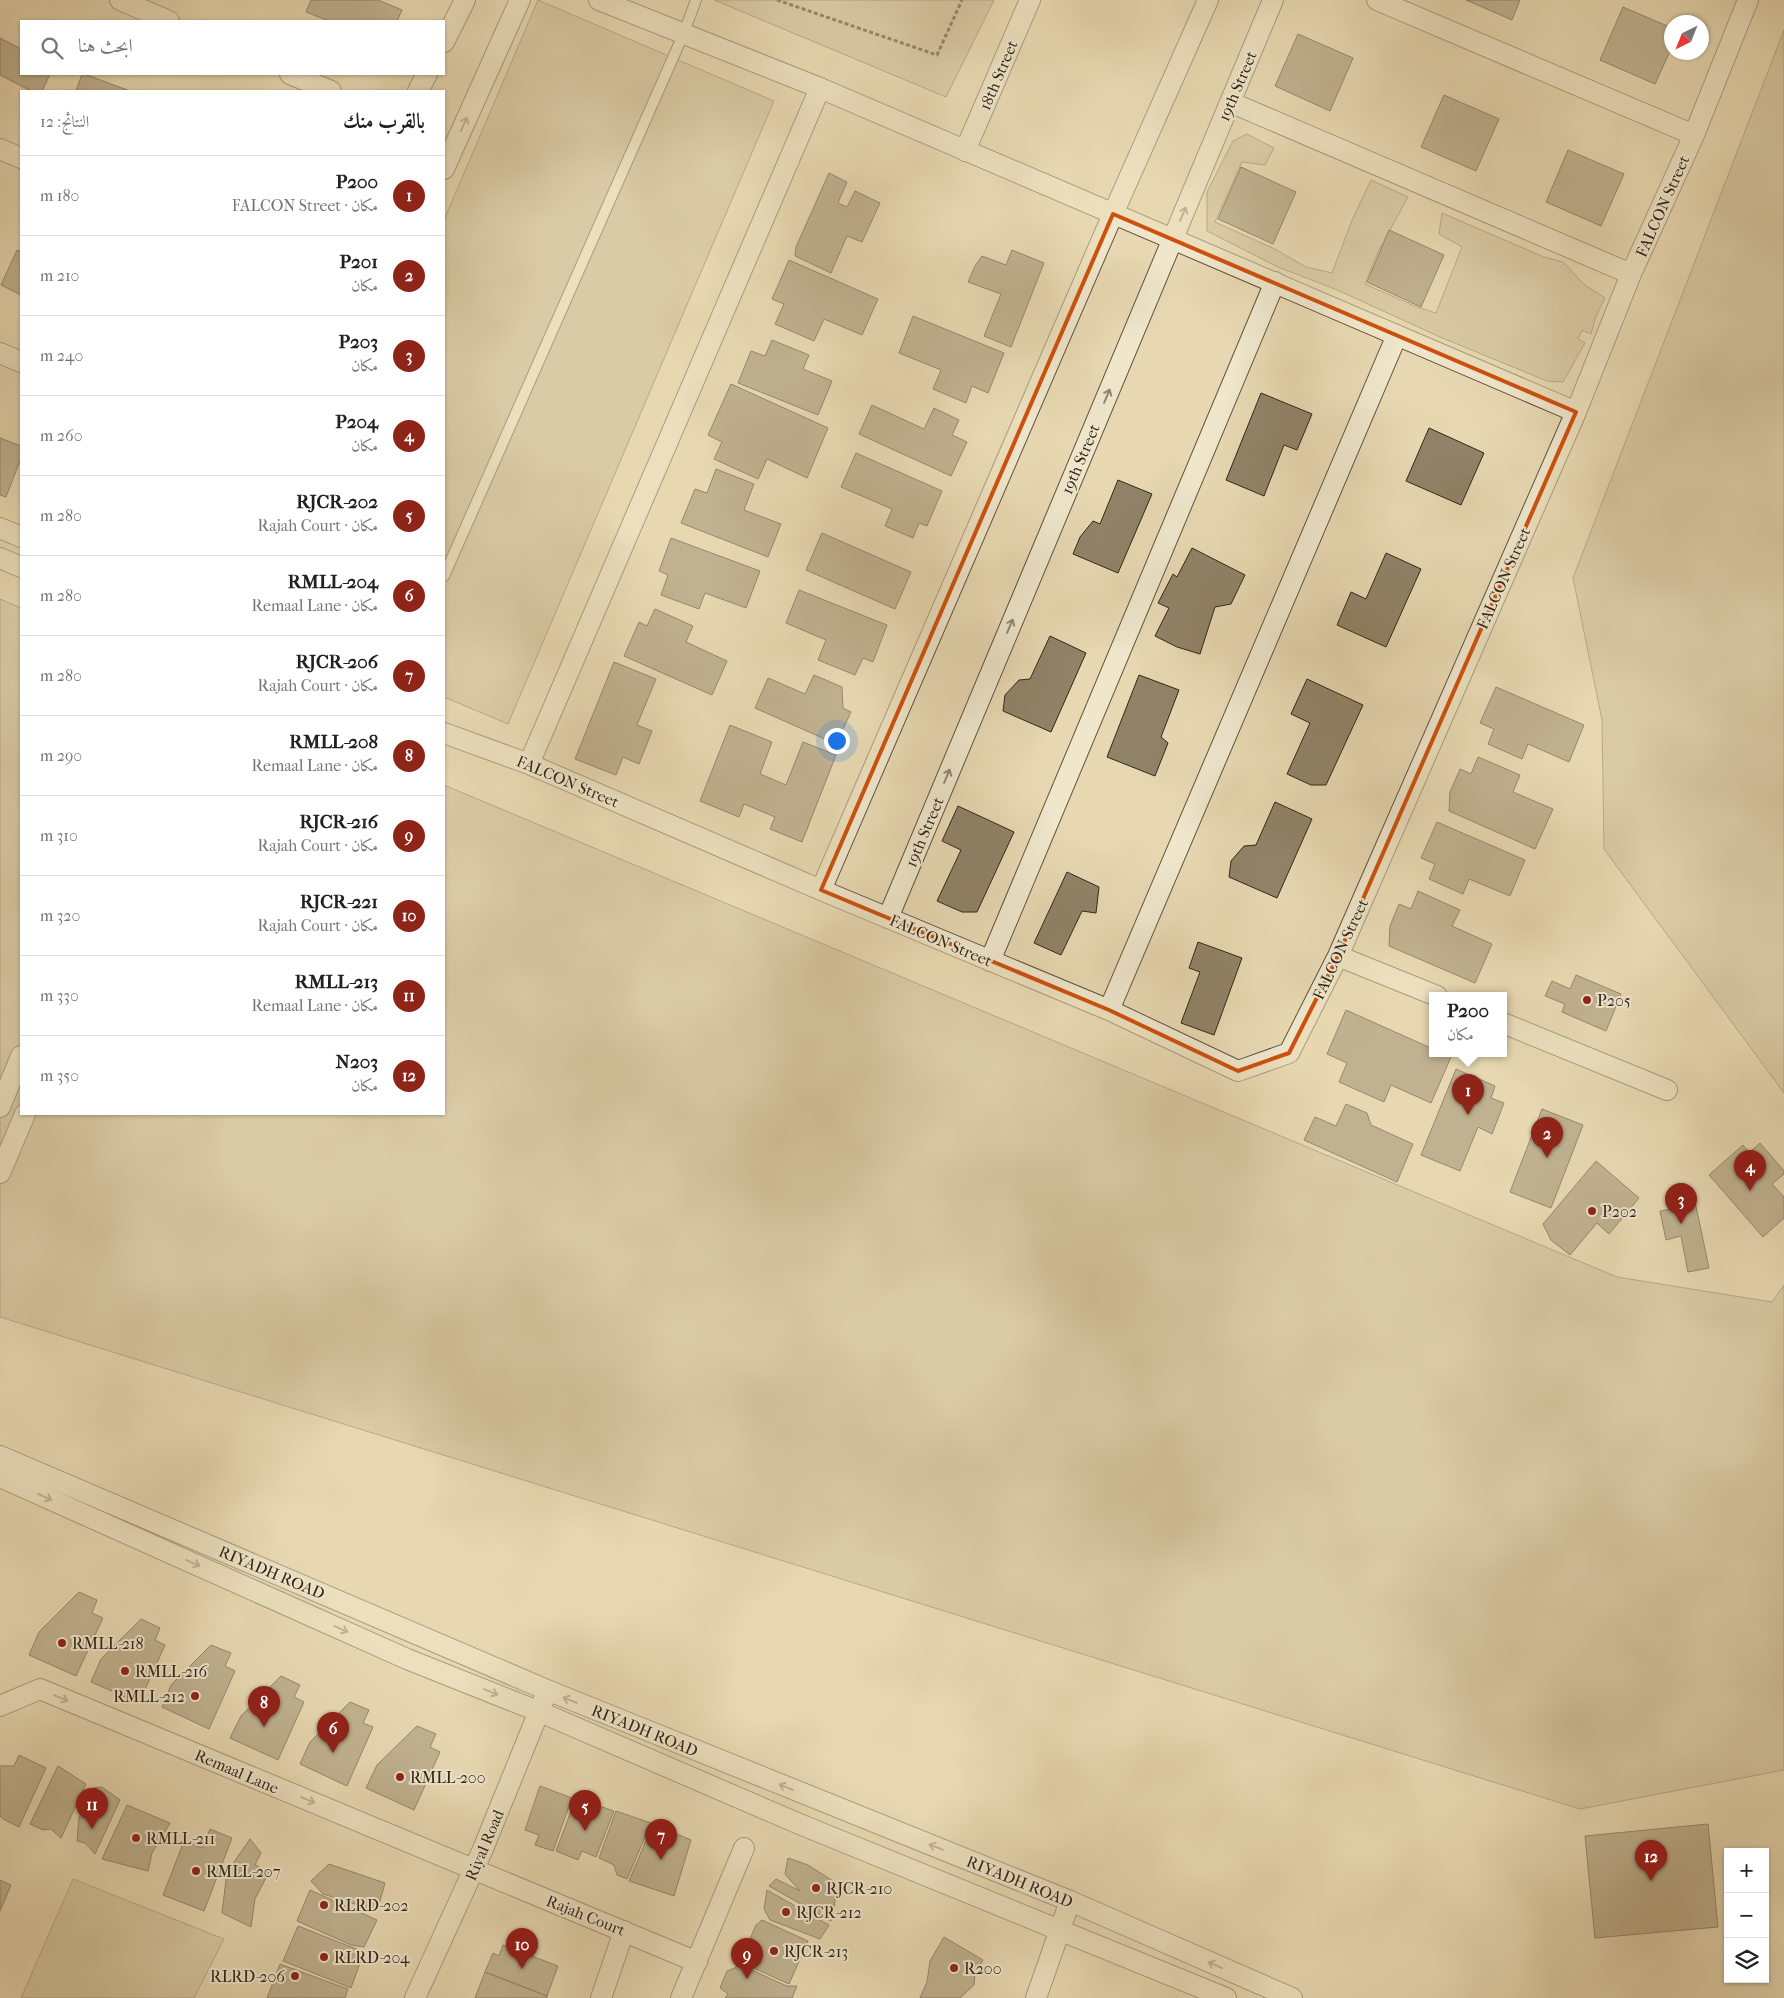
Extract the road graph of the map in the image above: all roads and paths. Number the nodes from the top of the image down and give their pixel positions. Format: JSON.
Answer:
{"nodes":[{"id":1,"x":120,"y":0,"type":"edge"},
{"id":2,"x":465,"y":0,"type":"edge"},
{"id":3,"x":520,"y":0,"type":"edge"},
{"id":4,"x":599,"y":0,"type":"edge"},
{"id":5,"x":696,"y":0,"type":"edge"},
{"id":6,"x":777,"y":0,"type":"edge"},
{"id":7,"x":962,"y":0,"type":"edge"},
{"id":8,"x":1030,"y":0,"type":"edge"},
{"id":9,"x":1208,"y":0,"type":"edge"},
{"id":10,"x":1273,"y":0,"type":"edge"},
{"id":11,"x":1377,"y":0,"type":"edge"},
{"id":12,"x":1748,"y":0,"type":"edge"},
{"id":13,"x":167,"y":20,"type":"edge"},
{"id":14,"x":683,"y":35,"type":"junction"},
{"id":15,"x":445,"y":40,"type":"edge"},
{"id":16,"x":292,"y":75,"type":"edge"},
{"id":17,"x":426,"y":75,"type":"edge"},
{"id":18,"x":820,"y":88,"type":"junction"},
{"id":19,"x":329,"y":90,"type":"edge"},
{"id":20,"x":419,"y":90,"type":"edge"},
{"id":21,"x":1230,"y":102,"type":"junction"},
{"id":22,"x":1694,"y":135,"type":"junction"},
{"id":23,"x":0,"y":149,"type":"edge"},
{"id":24,"x":965,"y":151,"type":"junction"},
{"id":25,"x":20,"y":158,"type":"edge"},
{"id":26,"x":445,"y":167,"type":"edge"},
{"id":27,"x":1113,"y":214,"type":"junction"},
{"id":28,"x":1173,"y":239,"type":"junction"},
{"id":29,"x":1631,"y":274,"type":"junction"},
{"id":30,"x":1275,"y":282,"type":"junction"},
{"id":31,"x":1397,"y":335,"type":"junction"},
{"id":32,"x":0,"y":353,"type":"edge"},
{"id":33,"x":20,"y":362,"type":"edge"},
{"id":34,"x":1576,"y":412,"type":"junction"},
{"id":35,"x":0,"y":528,"type":"edge"},
{"id":36,"x":20,"y":537,"type":"edge"},
{"id":37,"x":0,"y":558,"type":"edge"},
{"id":38,"x":20,"y":567,"type":"edge"},
{"id":39,"x":445,"y":574,"type":"edge"},
{"id":40,"x":445,"y":733,"type":"edge"},
{"id":41,"x":529,"y":764,"type":"junction"},
{"id":42,"x":821,"y":890,"type":"junction"},
{"id":43,"x":888,"y":918,"type":"junction"},
{"id":44,"x":1338,"y":956,"type":"junction"},
{"id":45,"x":990,"y":961,"type":"junction"},
{"id":46,"x":1429,"y":993,"type":"edge"},
{"id":47,"x":1109,"y":1010,"type":"junction"},
{"id":48,"x":1507,"y":1025,"type":"edge"},
{"id":49,"x":20,"y":1058,"type":"edge"},
{"id":50,"x":1667,"y":1090,"type":"dead end"},
{"id":51,"x":0,"y":1107,"type":"edge"},
{"id":52,"x":25,"y":1115,"type":"edge"},
{"id":53,"x":0,"y":1173,"type":"edge"},
{"id":54,"x":0,"y":1456,"type":"edge"},
{"id":55,"x":0,"y":1478,"type":"edge"},
{"id":56,"x":548,"y":1690,"type":"junction"},
{"id":57,"x":0,"y":1706,"type":"edge"},
{"id":58,"x":540,"y":1712,"type":"junction"},
{"id":59,"x":744,"y":1848,"type":"dead end"},
{"id":60,"x":474,"y":1869,"type":"junction"},
{"id":61,"x":1070,"y":1901,"type":"junction"},
{"id":62,"x":1060,"y":1930,"type":"junction"},
{"id":63,"x":624,"y":1931,"type":"junction"},
{"id":64,"x":697,"y":1962,"type":"junction"},
{"id":65,"x":1236,"y":1975,"type":"junction"},
{"id":66,"x":415,"y":1998,"type":"edge"},
{"id":67,"x":601,"y":1998,"type":"edge"},
{"id":68,"x":681,"y":1998,"type":"edge"},
{"id":69,"x":1036,"y":1998,"type":"edge"},
{"id":70,"x":1227,"y":1998,"type":"edge"},
{"id":71,"x":1292,"y":1998,"type":"edge"}],
"edges":[{"from":1,"to":13,"type":"street"},
{"from":2,"to":15,"type":"street"},
{"from":26,"to":3,"type":"street","one_way":true},
{"from":4,"to":14,"type":"street"},
{"from":5,"to":14,"type":"lane"},
{"from":6,"to":7,"type":"path"},
{"from":8,"to":24,"type":"street","name":"18th Street"},
{"from":9,"to":27,"type":"street"},
{"from":10,"to":21,"type":"street","name":"19th Street"},
{"from":11,"to":22,"type":"street"},
{"from":12,"to":22,"type":"street","name":"FALCON Street"},
{"from":14,"to":18,"type":"street"},
{"from":14,"to":39,"type":"lane"},
{"from":16,"to":19,"type":"street"},
{"from":17,"to":20,"type":"street"},
{"from":18,"to":24,"type":"street"},
{"from":18,"to":41,"type":"street"},
{"from":28,"to":21,"type":"street","name":"19th Street","one_way":true},
{"from":21,"to":29,"type":"street"},
{"from":22,"to":29,"type":"street","name":"FALCON Street"},
{"from":23,"to":25,"type":"street"},
{"from":24,"to":27,"type":"street"},
{"from":27,"to":28,"type":"street"},
{"from":27,"to":42,"type":"street"},
{"from":28,"to":30,"type":"street"},
{"from":43,"to":28,"type":"street","name":"19th Street","one_way":true},
{"from":29,"to":34,"type":"street","name":"FALCON Street"},
{"from":30,"to":31,"type":"street"},
{"from":30,"to":45,"type":"street"},
{"from":31,"to":34,"type":"street"},
{"from":31,"to":47,"type":"street"},
{"from":32,"to":33,"type":"street"},
{"from":34,"to":44,"type":"street","name":"FALCON Street"},
{"from":35,"to":36,"type":"street"},
{"from":37,"to":38,"type":"street"},
{"from":40,"to":41,"type":"street","name":"FALCON Street"},
{"from":41,"to":42,"type":"street","name":"FALCON Street"},
{"from":42,"to":43,"type":"street","name":"FALCON Street"},
{"from":43,"to":45,"type":"street","name":"FALCON Street"},
{"from":44,"to":46,"type":"street"},
{"from":44,"to":47,"type":"street","name":"FALCON Street"},
{"from":45,"to":47,"type":"street","name":"FALCON Street"},
{"from":48,"to":50,"type":"street"},
{"from":49,"to":51,"type":"street"},
{"from":52,"to":53,"type":"street"},
{"from":54,"to":56,"type":"street","name":"RIYADH ROAD"},
{"from":55,"to":58,"type":"street","name":"RIYADH ROAD","one_way":true},
{"from":56,"to":58,"type":"street","name":"Riyal Road"},
{"from":61,"to":56,"type":"street","name":"RIYADH ROAD","one_way":true},
{"from":57,"to":60,"type":"street","name":"Remaal Lane","one_way":true},
{"from":58,"to":60,"type":"street","name":"Riyal Road"},
{"from":58,"to":62,"type":"street","name":"RIYADH ROAD"},
{"from":59,"to":64,"type":"street"},
{"from":60,"to":63,"type":"street","name":"Rajah Court"},
{"from":60,"to":66,"type":"street","name":"Riyal Road"},
{"from":61,"to":62,"type":"street"},
{"from":65,"to":61,"type":"street","name":"RIYADH ROAD","one_way":true},
{"from":62,"to":69,"type":"street"},
{"from":62,"to":70,"type":"street","name":"RIYADH ROAD"},
{"from":63,"to":64,"type":"street","name":"Rajah Court"},
{"from":63,"to":67,"type":"street"},
{"from":64,"to":68,"type":"street"},
{"from":65,"to":70,"type":"street"},
{"from":65,"to":71,"type":"street","name":"RIYADH ROAD"}]}
